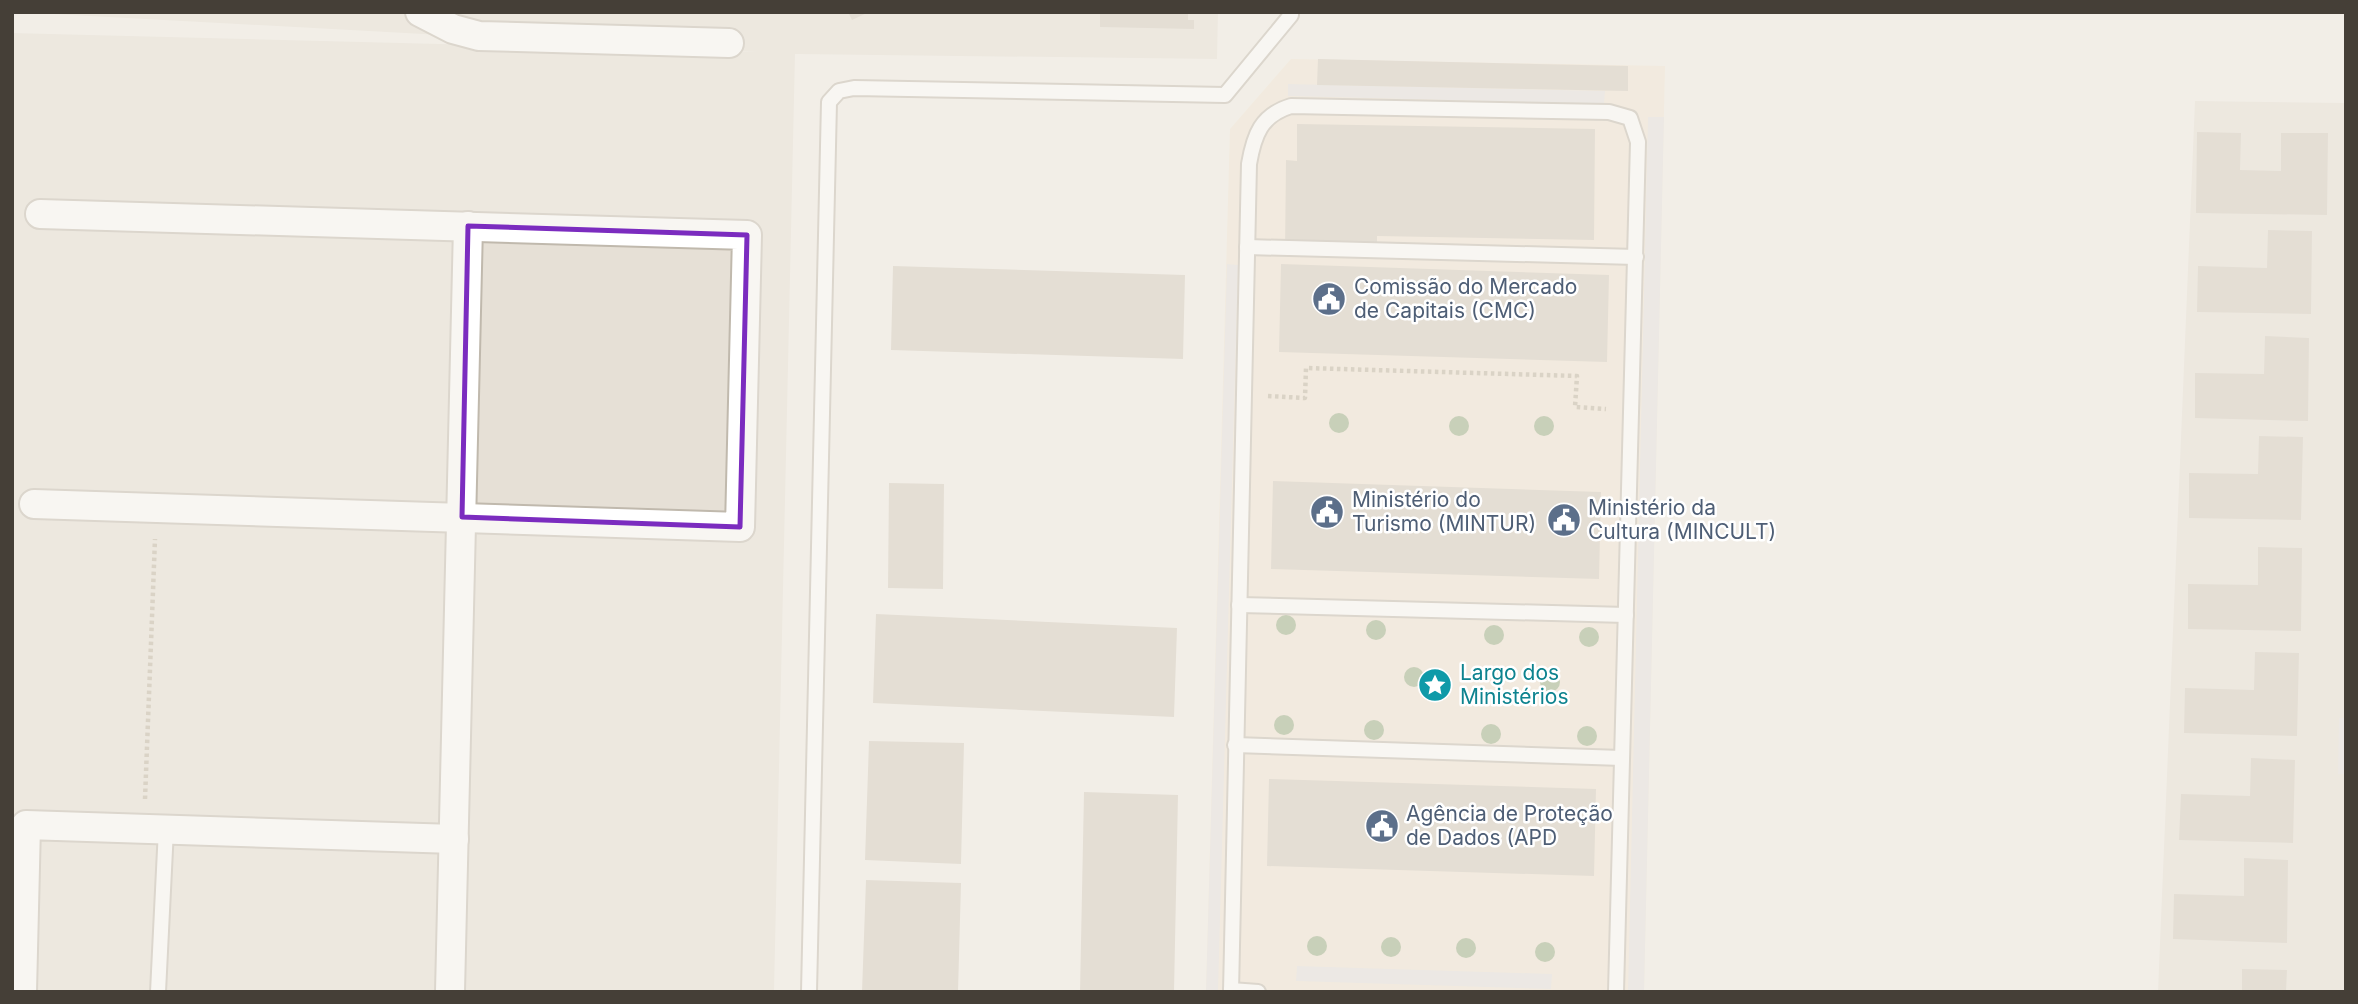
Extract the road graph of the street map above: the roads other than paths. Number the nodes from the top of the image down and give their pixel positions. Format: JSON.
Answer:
{"nodes":[{"id":1,"x":420,"y":12,"type":"edge"},
{"id":2,"x":1291,"y":12,"type":"edge"},
{"id":3,"x":729,"y":43,"type":"dead end"},
{"id":4,"x":40,"y":214,"type":"dead end"},
{"id":5,"x":468,"y":226,"type":"junction"},
{"id":6,"x":1247,"y":247,"type":"junction"},
{"id":7,"x":1636,"y":257,"type":"junction"},
{"id":8,"x":34,"y":504,"type":"dead end"},
{"id":9,"x":462,"y":517,"type":"junction"},
{"id":10,"x":1239,"y":605,"type":"junction"},
{"id":11,"x":1626,"y":615,"type":"junction"},
{"id":12,"x":1235,"y":745,"type":"junction"},
{"id":13,"x":1622,"y":758,"type":"junction"},
{"id":14,"x":155,"y":828,"type":"junction"},
{"id":15,"x":454,"y":839,"type":"junction"},
{"id":16,"x":1231,"y":991,"type":"edge"},
{"id":17,"x":22,"y":992,"type":"edge"},
{"id":18,"x":158,"y":992,"type":"edge"},
{"id":19,"x":450,"y":992,"type":"edge"},
{"id":20,"x":809,"y":992,"type":"edge"},
{"id":21,"x":1258,"y":992,"type":"edge"},
{"id":22,"x":1616,"y":992,"type":"edge"}],
"edges":[{"from":1,"to":3,"type":"street"},
{"from":2,"to":20,"type":"lane"},
{"from":4,"to":5,"type":"street"},
{"from":5,"to":9,"type":"street"},
{"from":5,"to":9,"type":"street"},
{"from":6,"to":7,"type":"lane"},
{"from":6,"to":7,"type":"lane"},
{"from":6,"to":10,"type":"lane"},
{"from":7,"to":11,"type":"lane"},
{"from":8,"to":9,"type":"street"},
{"from":9,"to":15,"type":"street"},
{"from":10,"to":11,"type":"lane"},
{"from":10,"to":12,"type":"lane"},
{"from":11,"to":13,"type":"lane"},
{"from":12,"to":13,"type":"lane"},
{"from":12,"to":16,"type":"lane"},
{"from":13,"to":22,"type":"lane"},
{"from":14,"to":15,"type":"street"},
{"from":14,"to":17,"type":"street"},
{"from":14,"to":18,"type":"lane"},
{"from":15,"to":19,"type":"street"},
{"from":16,"to":21,"type":"lane"}]}
